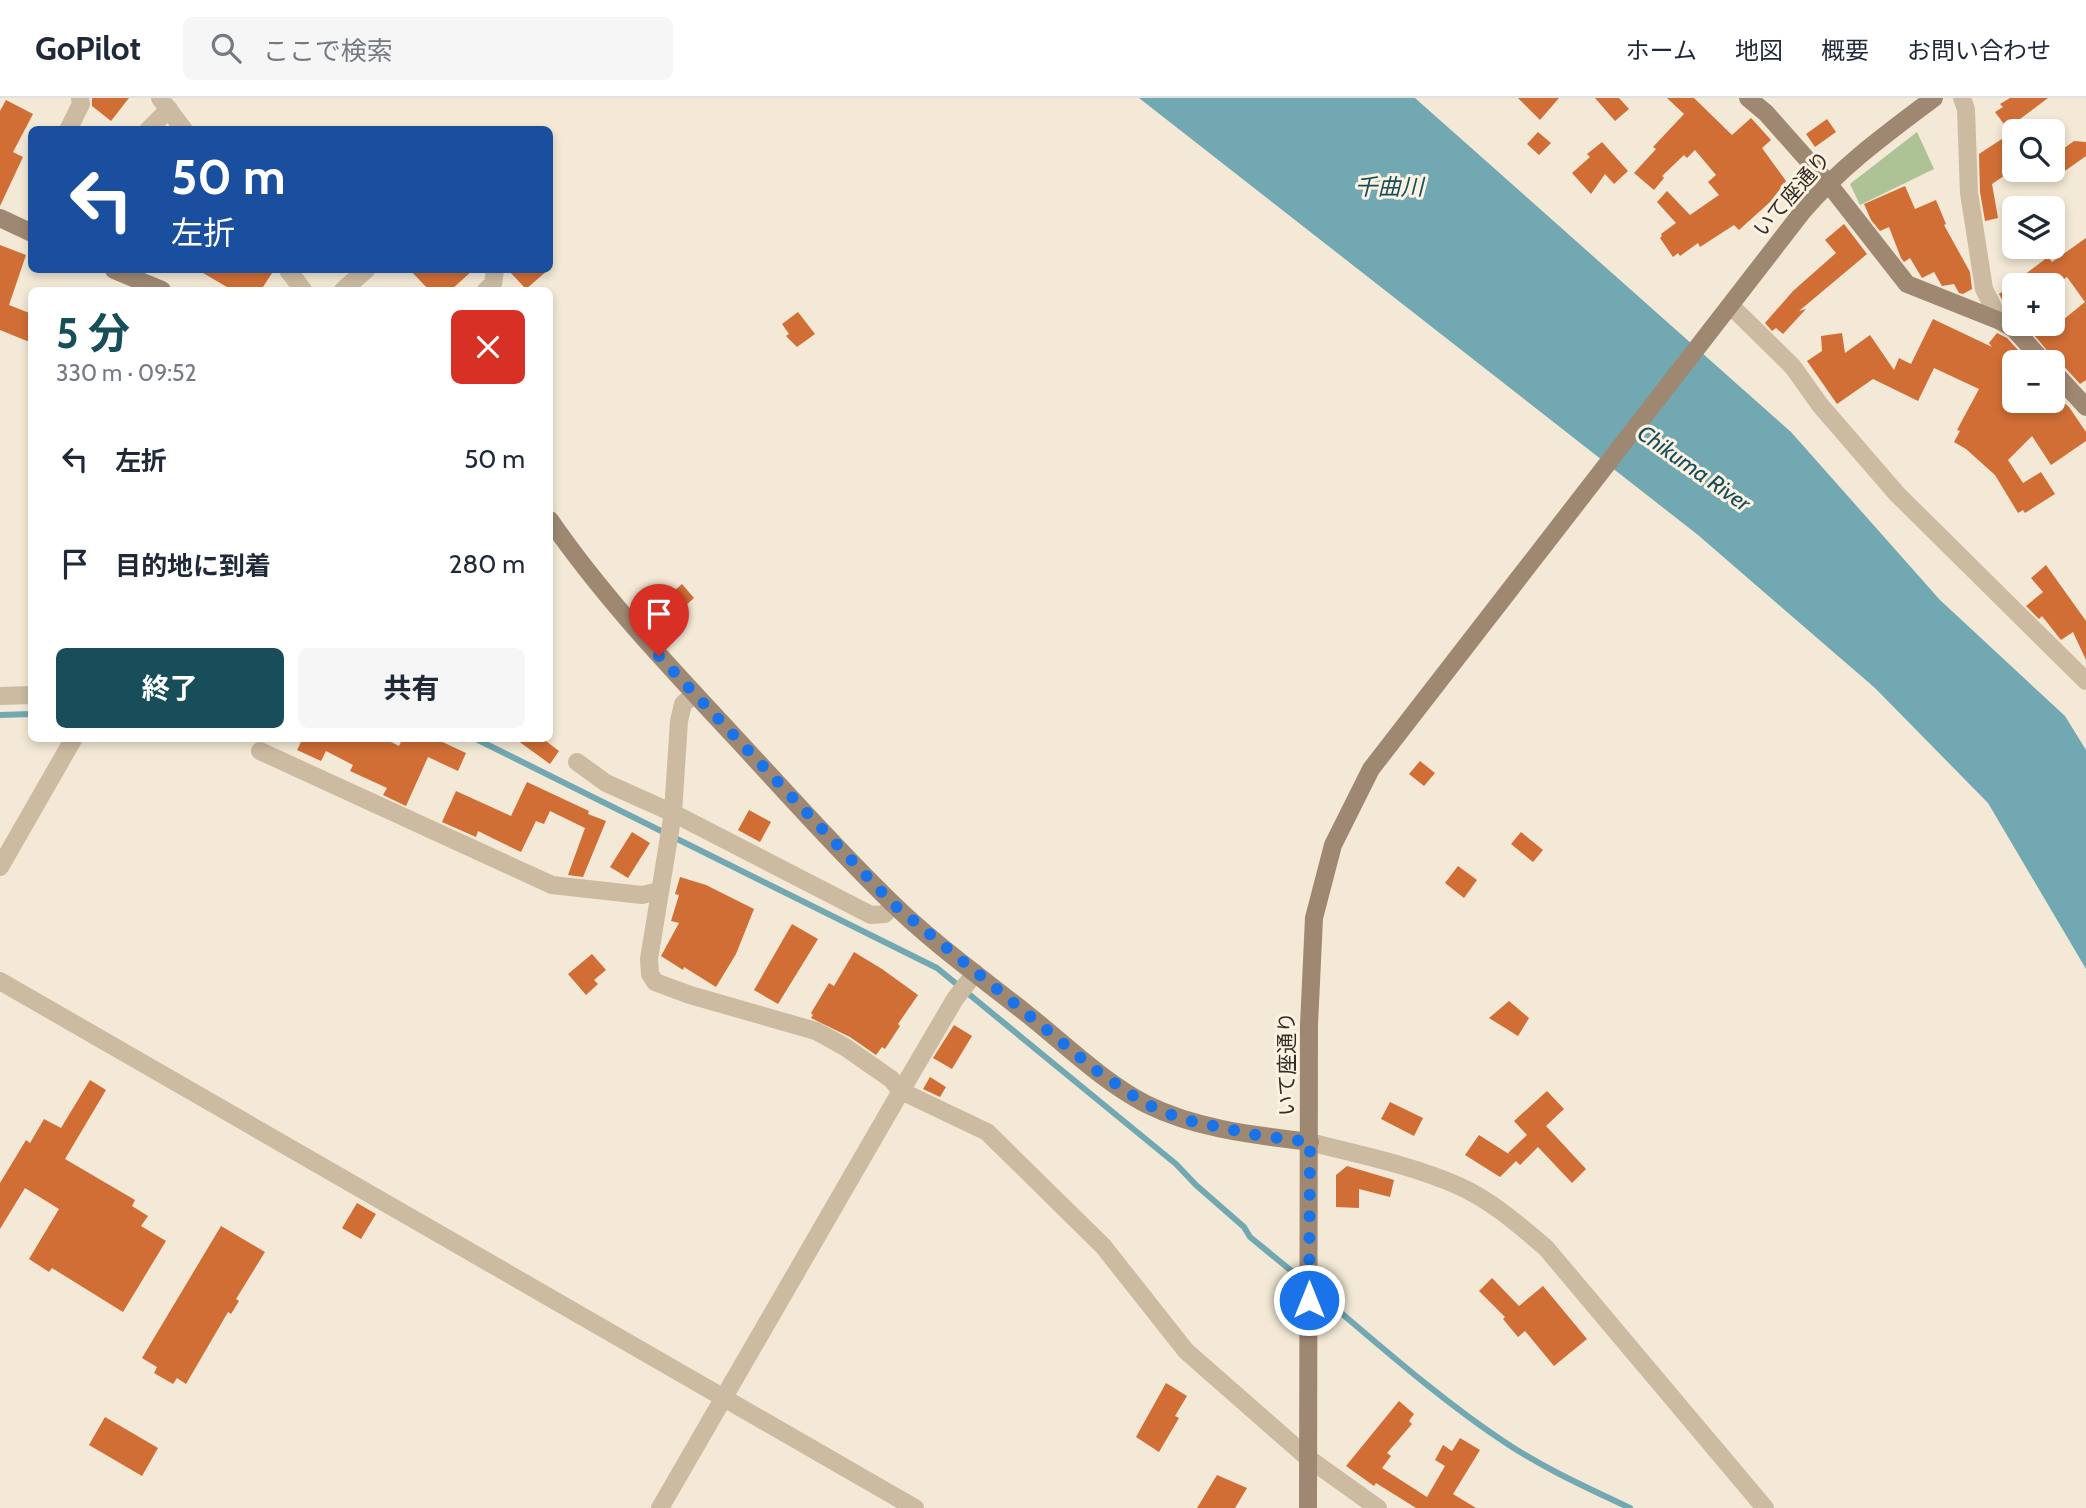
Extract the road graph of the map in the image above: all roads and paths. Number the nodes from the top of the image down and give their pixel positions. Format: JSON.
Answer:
{"nodes":[{"id":1,"x":79,"y":98,"type":"edge"},
{"id":2,"x":1748,"y":98,"type":"edge"},
{"id":3,"x":1934,"y":98,"type":"edge"},
{"id":4,"x":1962,"y":98,"type":"edge"},
{"id":5,"x":164,"y":104,"type":"edge"},
{"id":6,"x":70,"y":126,"type":"edge"},
{"id":7,"x":150,"y":126,"type":"edge"},
{"id":8,"x":181,"y":126,"type":"edge"},
{"id":9,"x":1828,"y":183,"type":"junction"},
{"id":10,"x":0,"y":218,"type":"edge"},
{"id":11,"x":28,"y":231,"type":"edge"},
{"id":12,"x":121,"y":273,"type":"edge"},
{"id":13,"x":363,"y":273,"type":"edge"},
{"id":14,"x":155,"y":287,"type":"edge"},
{"id":15,"x":346,"y":287,"type":"edge"},
{"id":16,"x":1731,"y":306,"type":"junction"},
{"id":17,"x":2000,"y":321,"type":"junction"},
{"id":18,"x":2033,"y":350,"type":"edge"},
{"id":19,"x":2065,"y":384,"type":"edge"},
{"id":20,"x":2086,"y":407,"type":"edge"},
{"id":21,"x":553,"y":524,"type":"edge"},
{"id":22,"x":2086,"y":681,"type":"edge"},
{"id":23,"x":694,"y":694,"type":"junction"},
{"id":24,"x":28,"y":695,"type":"edge"},
{"id":25,"x":0,"y":696,"type":"edge"},
{"id":26,"x":72,"y":742,"type":"edge"},
{"id":27,"x":260,"y":751,"type":"dead end"},
{"id":28,"x":577,"y":762,"type":"dead end"},
{"id":29,"x":670,"y":827,"type":"junction"},
{"id":30,"x":0,"y":867,"type":"edge"},
{"id":31,"x":659,"y":891,"type":"junction"},
{"id":32,"x":893,"y":904,"type":"junction"},
{"id":33,"x":971,"y":978,"type":"junction"},
{"id":34,"x":0,"y":981,"type":"edge"},
{"id":35,"x":901,"y":1091,"type":"junction"},
{"id":36,"x":1310,"y":1142,"type":"junction"},
{"id":37,"x":724,"y":1398,"type":"junction"},
{"id":38,"x":1308,"y":1458,"type":"junction"},
{"id":39,"x":660,"y":1508,"type":"edge"},
{"id":40,"x":915,"y":1508,"type":"edge"},
{"id":41,"x":1308,"y":1508,"type":"edge"},
{"id":42,"x":1378,"y":1508,"type":"edge"},
{"id":43,"x":1765,"y":1508,"type":"edge"}],
"edges":[{"from":1,"to":6,"type":"street"},
{"from":2,"to":9,"type":"street"},
{"from":3,"to":9,"type":"street","name":"いて座通り"},
{"from":4,"to":17,"type":"street"},
{"from":5,"to":7,"type":"street"},
{"from":5,"to":8,"type":"street"},
{"from":9,"to":16,"type":"street","name":"いて座通り"},
{"from":9,"to":17,"type":"street"},
{"from":10,"to":11,"type":"street"},
{"from":12,"to":14,"type":"street"},
{"from":13,"to":15,"type":"street"},
{"from":16,"to":22,"type":"street"},
{"from":16,"to":36,"type":"street","name":"いて座通り"},
{"from":17,"to":18,"type":"street"},
{"from":19,"to":20,"type":"street"},
{"from":21,"to":23,"type":"street"},
{"from":23,"to":29,"type":"street"},
{"from":23,"to":32,"type":"street"},
{"from":24,"to":25,"type":"street"},
{"from":26,"to":30,"type":"street"},
{"from":27,"to":31,"type":"street"},
{"from":28,"to":29,"type":"street"},
{"from":29,"to":31,"type":"street"},
{"from":29,"to":32,"type":"street"},
{"from":31,"to":35,"type":"street"},
{"from":32,"to":33,"type":"street"},
{"from":33,"to":35,"type":"street"},
{"from":33,"to":36,"type":"street"},
{"from":34,"to":37,"type":"street"},
{"from":35,"to":37,"type":"street"},
{"from":35,"to":38,"type":"street"},
{"from":36,"to":38,"type":"street","name":"いて座通り"},
{"from":36,"to":43,"type":"street"},
{"from":37,"to":39,"type":"street"},
{"from":37,"to":40,"type":"street"},
{"from":38,"to":41,"type":"street","name":"いて座通り"},
{"from":38,"to":42,"type":"street"}]}
